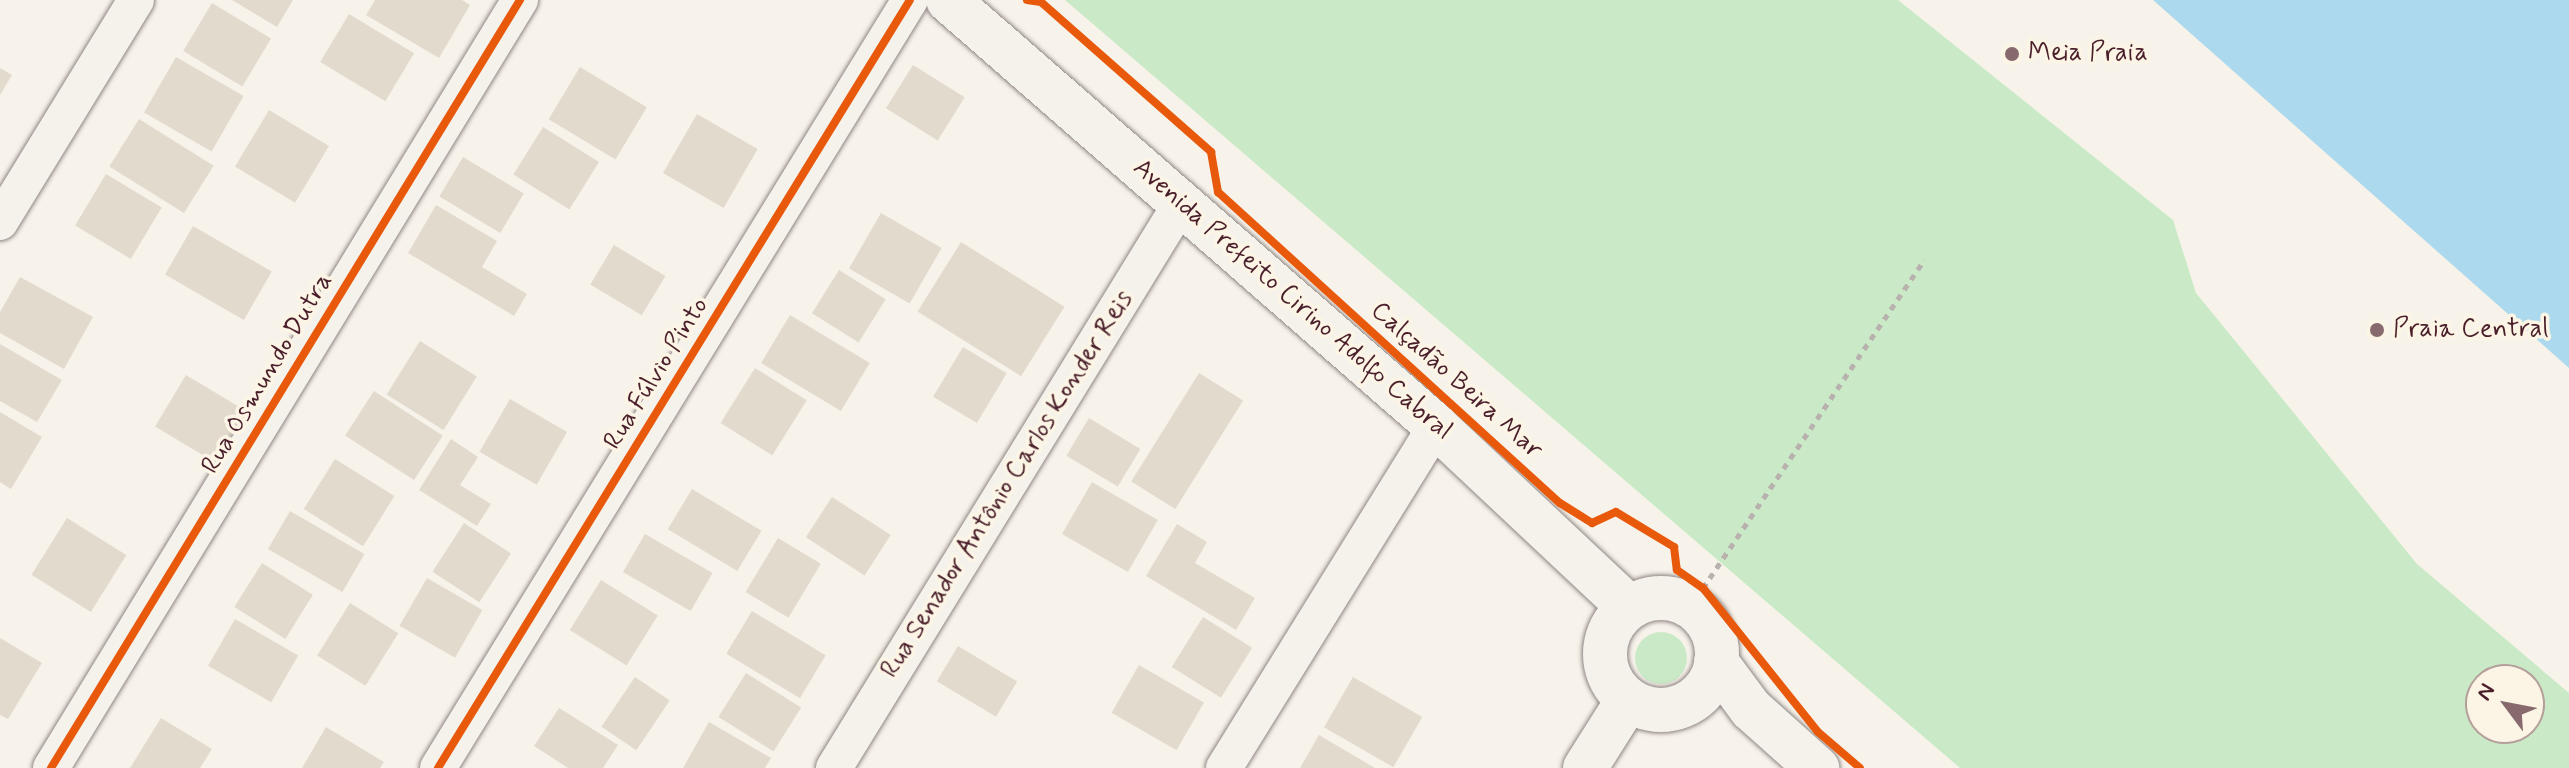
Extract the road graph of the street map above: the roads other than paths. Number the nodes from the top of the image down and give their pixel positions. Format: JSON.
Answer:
{"nodes":[{"id":1,"x":136,"y":0,"type":"edge"},
{"id":2,"x":520,"y":0,"type":"edge"},
{"id":3,"x":910,"y":0,"type":"edge"},
{"id":4,"x":948,"y":0,"type":"edge"},
{"id":5,"x":1182,"y":202,"type":"junction"},
{"id":6,"x":0,"y":222,"type":"edge"},
{"id":7,"x":1436,"y":426,"type":"junction"},
{"id":8,"x":1629,"y":607,"type":"junction"},
{"id":9,"x":1716,"y":662,"type":"junction"},
{"id":10,"x":1628,"y":700,"type":"junction"},
{"id":11,"x":51,"y":768,"type":"edge"},
{"id":12,"x":438,"y":768,"type":"edge"},
{"id":13,"x":834,"y":768,"type":"edge"},
{"id":14,"x":1224,"y":768,"type":"edge"},
{"id":15,"x":1585,"y":768,"type":"edge"},
{"id":16,"x":1817,"y":768,"type":"edge"}],
"edges":[{"from":1,"to":6,"type":"street"},
{"from":2,"to":11,"type":"street","name":"Rua Osmundo Dutra"},
{"from":3,"to":12,"type":"street","name":"Rua Fúlvio Pinto"},
{"from":4,"to":5,"type":"main road","name":"Avenida Prefeito Cirino Adolfo Cabral"},
{"from":5,"to":7,"type":"main road","name":"Avenida Prefeito Cirino Adolfo Cabral"},
{"from":5,"to":13,"type":"street","name":"Rua Senador Antônio Carlos Konder Reis"},
{"from":7,"to":8,"type":"main road","name":"Avenida Prefeito Cirino Adolfo Cabral"},
{"from":7,"to":14,"type":"street"},
{"from":8,"to":9,"type":"main road"},
{"from":8,"to":10,"type":"main road"},
{"from":9,"to":10,"type":"main road"},
{"from":9,"to":16,"type":"main road"},
{"from":10,"to":15,"type":"main road"}]}
